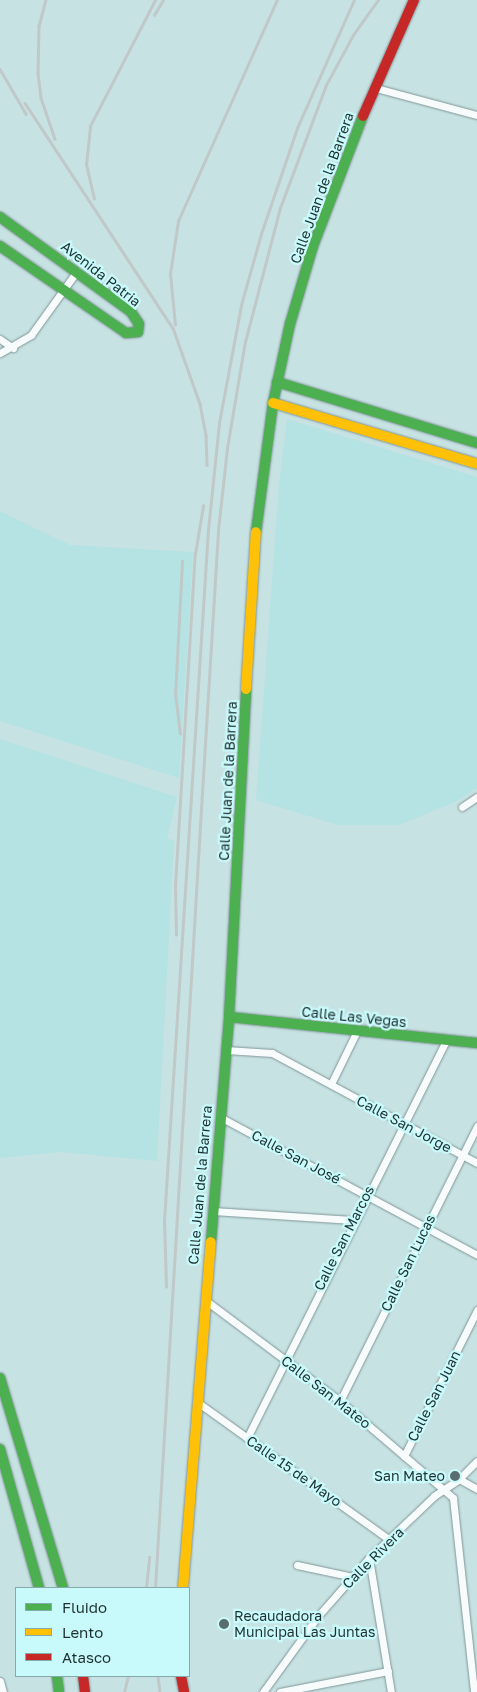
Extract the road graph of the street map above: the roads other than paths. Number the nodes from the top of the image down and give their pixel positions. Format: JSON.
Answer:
{"nodes":[{"id":1,"x":414,"y":0,"type":"edge"},
{"id":2,"x":376,"y":88,"type":"junction"},
{"id":3,"x":477,"y":115,"type":"edge"},
{"id":4,"x":0,"y":217,"type":"edge"},
{"id":5,"x":0,"y":246,"type":"edge"},
{"id":6,"x":77,"y":271,"type":"junction"},
{"id":7,"x":64,"y":290,"type":"junction"},
{"id":8,"x":0,"y":339,"type":"edge"},
{"id":9,"x":13,"y":348,"type":"junction"},
{"id":10,"x":0,"y":353,"type":"edge"},
{"id":11,"x":277,"y":382,"type":"junction"},
{"id":12,"x":273,"y":403,"type":"junction"},
{"id":13,"x":477,"y":442,"type":"edge"},
{"id":14,"x":477,"y":464,"type":"edge"},
{"id":15,"x":477,"y":797,"type":"edge"},
{"id":16,"x":462,"y":807,"type":"dead end"},
{"id":17,"x":228,"y":1018,"type":"junction"},
{"id":18,"x":357,"y":1031,"type":"junction"},
{"id":19,"x":446,"y":1040,"type":"junction"},
{"id":20,"x":477,"y":1043,"type":"edge"},
{"id":21,"x":226,"y":1050,"type":"junction"},
{"id":22,"x":331,"y":1084,"type":"junction"},
{"id":23,"x":220,"y":1117,"type":"junction"},
{"id":24,"x":403,"y":1123,"type":"junction"},
{"id":25,"x":477,"y":1126,"type":"edge"},
{"id":26,"x":462,"y":1155,"type":"junction"},
{"id":27,"x":477,"y":1163,"type":"edge"},
{"id":28,"x":366,"y":1194,"type":"junction"},
{"id":29,"x":212,"y":1211,"type":"junction"},
{"id":30,"x":353,"y":1220,"type":"junction"},
{"id":31,"x":426,"y":1227,"type":"junction"},
{"id":32,"x":477,"y":1255,"type":"edge"},
{"id":33,"x":205,"y":1300,"type":"junction"},
{"id":34,"x":477,"y":1310,"type":"edge"},
{"id":35,"x":284,"y":1359,"type":"junction"},
{"id":36,"x":0,"y":1378,"type":"edge"},
{"id":37,"x":196,"y":1401,"type":"junction"},
{"id":38,"x":340,"y":1401,"type":"junction"},
{"id":39,"x":247,"y":1438,"type":"junction"},
{"id":40,"x":0,"y":1449,"type":"edge"},
{"id":41,"x":404,"y":1456,"type":"junction"},
{"id":42,"x":477,"y":1461,"type":"edge"},
{"id":43,"x":458,"y":1480,"type":"junction"},
{"id":44,"x":444,"y":1489,"type":"junction"},
{"id":45,"x":477,"y":1489,"type":"edge"},
{"id":46,"x":36,"y":1493,"type":"junction"},
{"id":47,"x":16,"y":1499,"type":"junction"},
{"id":48,"x":391,"y":1541,"type":"junction"},
{"id":49,"x":370,"y":1558,"type":"junction"},
{"id":50,"x":297,"y":1565,"type":"dead end"},
{"id":51,"x":353,"y":1577,"type":"junction"},
{"id":52,"x":39,"y":1587,"type":"edge"},
{"id":53,"x":63,"y":1587,"type":"edge"},
{"id":54,"x":183,"y":1587,"type":"edge"},
{"id":55,"x":474,"y":1651,"type":"edge"},
{"id":56,"x":388,"y":1671,"type":"junction"},
{"id":57,"x":57,"y":1677,"type":"edge"},
{"id":58,"x":83,"y":1677,"type":"edge"},
{"id":59,"x":181,"y":1677,"type":"edge"},
{"id":60,"x":0,"y":1681,"type":"edge"},
{"id":61,"x":3,"y":1692,"type":"edge"},
{"id":62,"x":59,"y":1692,"type":"edge"},
{"id":63,"x":85,"y":1692,"type":"edge"},
{"id":64,"x":184,"y":1692,"type":"edge"},
{"id":65,"x":263,"y":1692,"type":"edge"},
{"id":66,"x":280,"y":1692,"type":"edge"},
{"id":67,"x":391,"y":1692,"type":"edge"},
{"id":68,"x":474,"y":1692,"type":"edge"}],
"edges":[{"from":1,"to":2,"type":"main road","name":"Calle Juan de la Barrera"},
{"from":2,"to":3,"type":"street"},
{"from":2,"to":11,"type":"main road","name":"Calle Juan de la Barrera"},
{"from":4,"to":6,"type":"main road","name":"Avenida Patria"},
{"from":5,"to":7,"type":"main road","name":"Avenida Patria"},
{"from":6,"to":7,"type":"street"},
{"from":6,"to":7,"type":"main road","name":"Avenida Patria"},
{"from":7,"to":9,"type":"street"},
{"from":8,"to":9,"type":"street"},
{"from":9,"to":10,"type":"street"},
{"from":11,"to":12,"type":"main road","name":"Calle Juan de la Barrera"},
{"from":11,"to":13,"type":"main road"},
{"from":12,"to":14,"type":"main road"},
{"from":12,"to":17,"type":"main road","name":"Calle Juan de la Barrera"},
{"from":15,"to":16,"type":"street"},
{"from":17,"to":18,"type":"main road","name":"Calle Las Vegas"},
{"from":17,"to":21,"type":"main road","name":"Calle Juan de la Barrera"},
{"from":18,"to":19,"type":"main road","name":"Calle Las Vegas"},
{"from":18,"to":22,"type":"street"},
{"from":19,"to":20,"type":"main road","name":"Calle Las Vegas"},
{"from":19,"to":24,"type":"street","name":"Calle San Marcos"},
{"from":21,"to":22,"type":"street","name":"Calle San Jorge"},
{"from":21,"to":23,"type":"main road","name":"Calle Juan de la Barrera"},
{"from":22,"to":24,"type":"street","name":"Calle San Jorge"},
{"from":23,"to":28,"type":"street","name":"Calle San José"},
{"from":23,"to":29,"type":"main road","name":"Calle Juan de la Barrera"},
{"from":24,"to":26,"type":"street","name":"Calle San Jorge"},
{"from":24,"to":28,"type":"street","name":"Calle San Marcos"},
{"from":25,"to":26,"type":"street","name":"Calle San Lucas"},
{"from":26,"to":27,"type":"street","name":"Calle San Jorge"},
{"from":26,"to":31,"type":"street","name":"Calle San Lucas"},
{"from":28,"to":30,"type":"street","name":"Calle San Marcos"},
{"from":28,"to":31,"type":"street","name":"Calle San José"},
{"from":29,"to":30,"type":"street"},
{"from":29,"to":33,"type":"main road","name":"Calle Juan de la Barrera"},
{"from":30,"to":35,"type":"street","name":"Calle San Marcos"},
{"from":31,"to":32,"type":"street","name":"Calle San José"},
{"from":31,"to":38,"type":"street","name":"Calle San Lucas"},
{"from":33,"to":35,"type":"street","name":"Calle San Mateo"},
{"from":33,"to":37,"type":"main road","name":"Calle Juan de la Barrera"},
{"from":34,"to":41,"type":"street","name":"Calle San Juan"},
{"from":35,"to":38,"type":"street","name":"Calle San Mateo"},
{"from":35,"to":39,"type":"street","name":"Calle San Marcos"},
{"from":36,"to":46,"type":"main road"},
{"from":37,"to":39,"type":"street","name":"Calle 15 de Mayo"},
{"from":37,"to":54,"type":"main road","name":"Calle Juan de la Barrera"},
{"from":38,"to":41,"type":"street","name":"Calle San Mateo"},
{"from":39,"to":48,"type":"street","name":"Calle 15 de Mayo"},
{"from":40,"to":47,"type":"main road"},
{"from":41,"to":44,"type":"street","name":"Calle San Mateo"},
{"from":42,"to":43,"type":"street","name":"Calle Rivera"},
{"from":43,"to":44,"type":"street","name":"Calle Rivera"},
{"from":43,"to":45,"type":"street"},
{"from":44,"to":48,"type":"street","name":"Calle Rivera"},
{"from":44,"to":55,"type":"street"},
{"from":46,"to":47,"type":"main road"},
{"from":46,"to":53,"type":"main road"},
{"from":47,"to":52,"type":"main road"},
{"from":48,"to":49,"type":"street","name":"Calle Rivera"},
{"from":49,"to":51,"type":"street","name":"Calle Rivera"},
{"from":49,"to":56,"type":"street"},
{"from":50,"to":51,"type":"street"},
{"from":51,"to":65,"type":"street","name":"Calle Rivera"},
{"from":55,"to":68,"type":"street"},
{"from":56,"to":66,"type":"street"},
{"from":56,"to":67,"type":"street"},
{"from":57,"to":62,"type":"main road"},
{"from":58,"to":63,"type":"main road"},
{"from":59,"to":64,"type":"main road"},
{"from":60,"to":61,"type":"street"}]}
